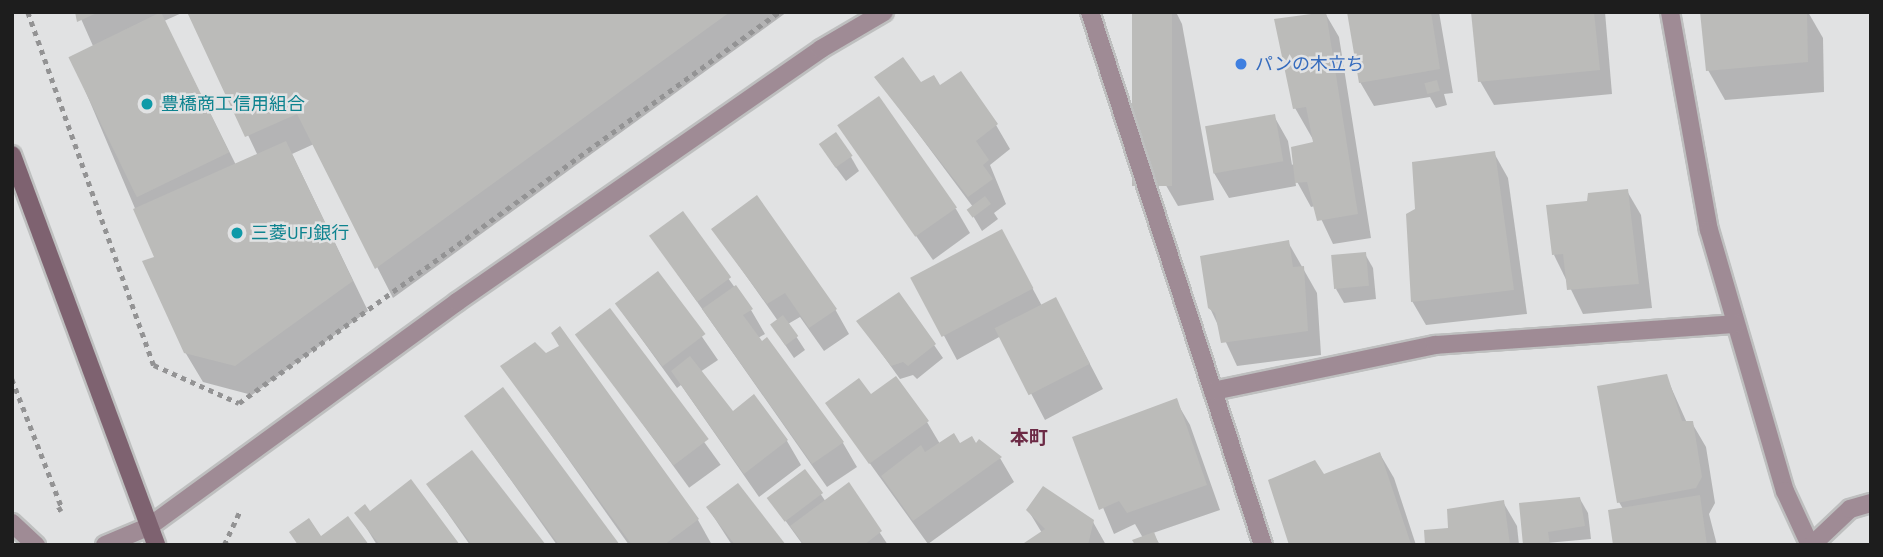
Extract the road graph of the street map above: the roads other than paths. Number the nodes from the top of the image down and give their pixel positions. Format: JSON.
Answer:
{"nodes":[{"id":1,"x":884,"y":12,"type":"edge"},
{"id":2,"x":1090,"y":12,"type":"edge"},
{"id":3,"x":1670,"y":12,"type":"edge"},
{"id":4,"x":12,"y":155,"type":"edge"},
{"id":5,"x":1735,"y":324,"type":"junction"},
{"id":6,"x":1213,"y":391,"type":"junction"},
{"id":7,"x":1871,"y":503,"type":"edge"},
{"id":8,"x":12,"y":523,"type":"edge"},
{"id":9,"x":149,"y":526,"type":"junction"},
{"id":10,"x":36,"y":545,"type":"edge"},
{"id":11,"x":104,"y":545,"type":"edge"},
{"id":12,"x":156,"y":545,"type":"edge"},
{"id":13,"x":1263,"y":545,"type":"edge"},
{"id":14,"x":1811,"y":545,"type":"edge"}],
"edges":[{"from":1,"to":9,"type":"street"},
{"from":2,"to":6,"type":"street"},
{"from":3,"to":5,"type":"street"},
{"from":4,"to":9,"type":"street"},
{"from":5,"to":6,"type":"street"},
{"from":5,"to":14,"type":"street"},
{"from":6,"to":13,"type":"street"},
{"from":7,"to":14,"type":"street"},
{"from":8,"to":10,"type":"street"},
{"from":9,"to":11,"type":"street"},
{"from":9,"to":12,"type":"street"}]}
